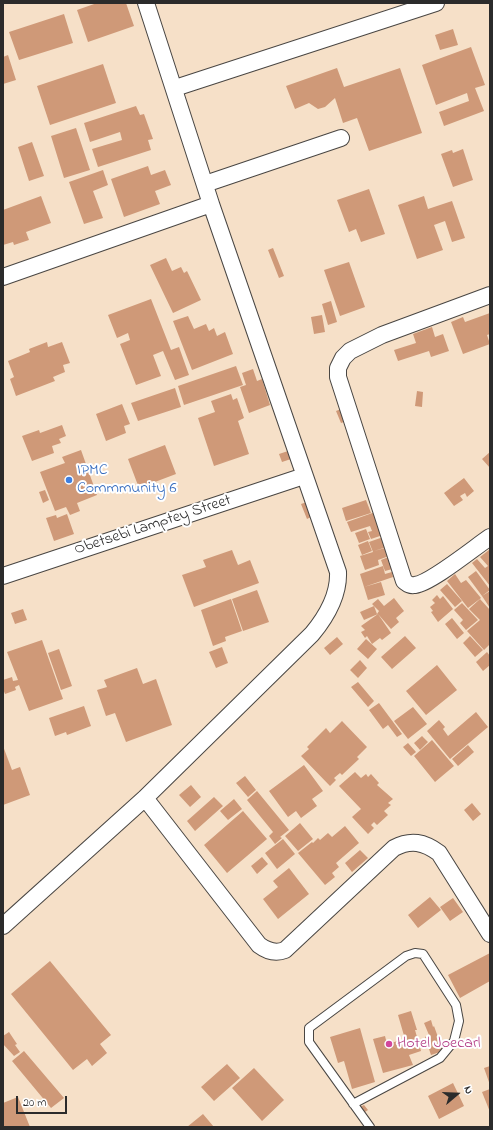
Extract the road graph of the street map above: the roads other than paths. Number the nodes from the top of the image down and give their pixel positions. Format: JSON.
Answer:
{"nodes":[{"id":1,"x":146,"y":3,"type":"edge"},
{"id":2,"x":436,"y":3,"type":"edge"},
{"id":3,"x":175,"y":88,"type":"junction"},
{"id":4,"x":342,"y":138,"type":"dead end"},
{"id":5,"x":205,"y":184,"type":"junction"},
{"id":6,"x":211,"y":204,"type":"junction"},
{"id":7,"x":3,"y":277,"type":"edge"},
{"id":8,"x":490,"y":295,"type":"edge"},
{"id":9,"x":304,"y":476,"type":"junction"},
{"id":10,"x":490,"y":537,"type":"edge"},
{"id":11,"x":3,"y":576,"type":"edge"},
{"id":12,"x":145,"y":798,"type":"junction"},
{"id":13,"x":3,"y":926,"type":"edge"},
{"id":14,"x":490,"y":934,"type":"edge"},
{"id":15,"x":353,"y":1104,"type":"junction"},
{"id":16,"x":370,"y":1127,"type":"edge"}],
"edges":[{"from":1,"to":3,"type":"street"},
{"from":2,"to":3,"type":"street"},
{"from":3,"to":5,"type":"street"},
{"from":4,"to":5,"type":"street"},
{"from":5,"to":6,"type":"street"},
{"from":6,"to":7,"type":"street"},
{"from":6,"to":9,"type":"street"},
{"from":8,"to":10,"type":"street"},
{"from":9,"to":11,"type":"street","name":"Obetsebi Lamptey Street"},
{"from":9,"to":12,"type":"street"},
{"from":12,"to":13,"type":"street"},
{"from":12,"to":14,"type":"street"},
{"from":15,"to":15,"type":"lane"},
{"from":15,"to":16,"type":"lane"}]}
